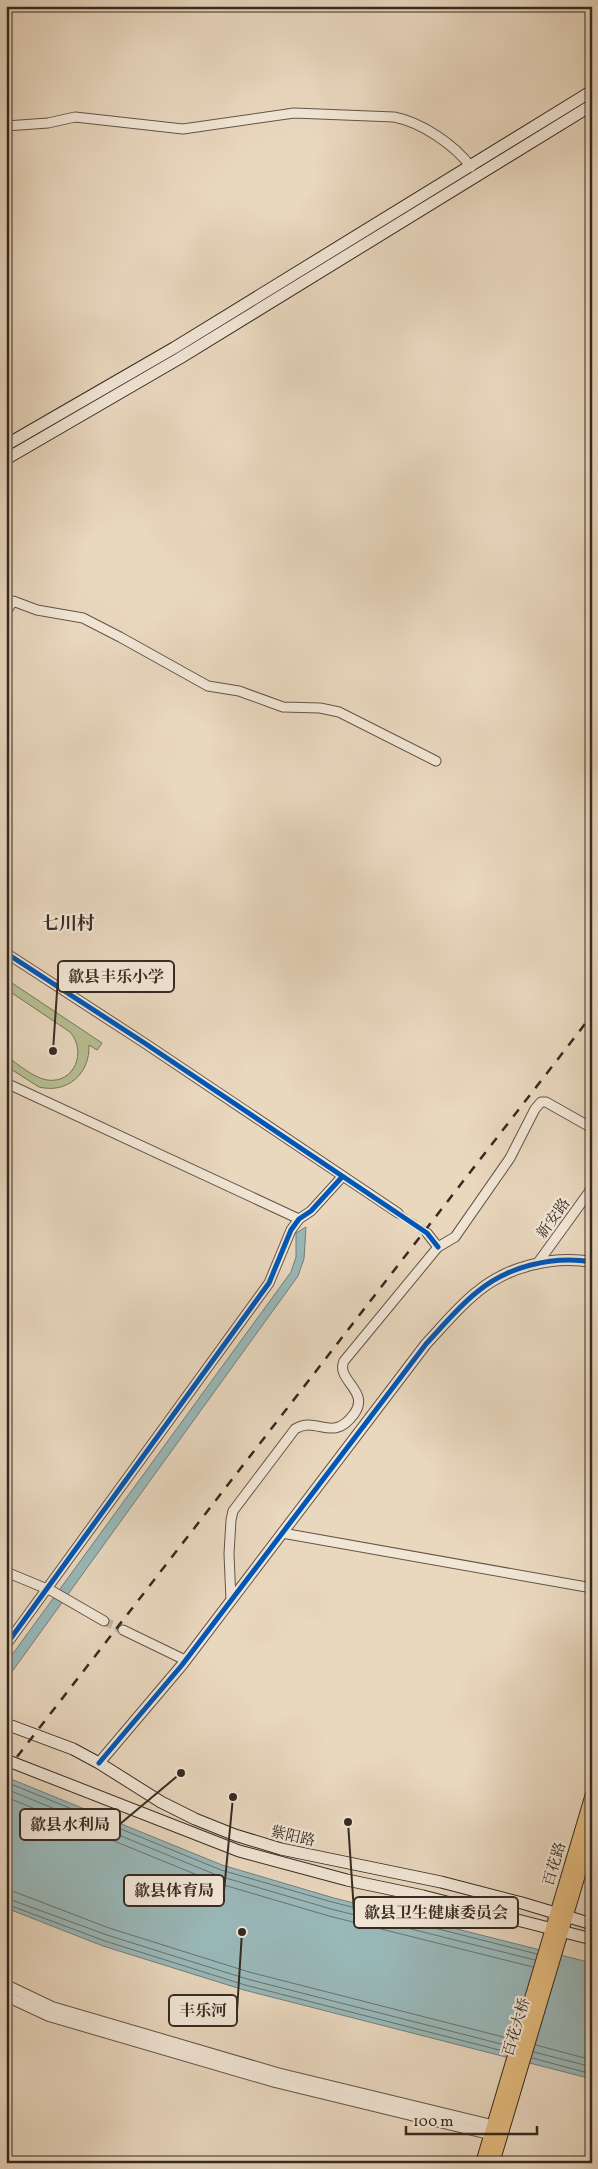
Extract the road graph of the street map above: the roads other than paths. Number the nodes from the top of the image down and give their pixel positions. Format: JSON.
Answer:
{"nodes":[{"id":1,"x":592,"y":91,"type":"edge"},
{"id":2,"x":592,"y":105,"type":"edge"},
{"id":3,"x":6,"y":126,"type":"edge"},
{"id":4,"x":471,"y":167,"type":"junction"},
{"id":5,"x":6,"y":445,"type":"edge"},
{"id":6,"x":6,"y":459,"type":"edge"},
{"id":7,"x":6,"y":612,"type":"edge"},
{"id":8,"x":436,"y":761,"type":"dead end"},
{"id":9,"x":6,"y":953,"type":"edge"},
{"id":10,"x":6,"y":1083,"type":"edge"},
{"id":11,"x":592,"y":1128,"type":"edge"},
{"id":12,"x":342,"y":1177,"type":"junction"},
{"id":13,"x":592,"y":1188,"type":"edge"},
{"id":14,"x":398,"y":1213,"type":"tunnel mouth"},
{"id":15,"x":299,"y":1219,"type":"junction"},
{"id":16,"x":427,"y":1233,"type":"tunnel mouth"},
{"id":17,"x":438,"y":1247,"type":"junction"},
{"id":18,"x":592,"y":1262,"type":"edge"},
{"id":19,"x":537,"y":1264,"type":"junction"},
{"id":20,"x":282,"y":1533,"type":"junction"},
{"id":21,"x":6,"y":1572,"type":"edge"},
{"id":22,"x":592,"y":1588,"type":"edge"},
{"id":23,"x":49,"y":1590,"type":"junction"},
{"id":24,"x":231,"y":1600,"type":"junction"},
{"id":25,"x":104,"y":1621,"type":"tunnel mouth"},
{"id":26,"x":123,"y":1630,"type":"tunnel mouth"},
{"id":27,"x":6,"y":1645,"type":"edge"},
{"id":28,"x":185,"y":1660,"type":"junction"},
{"id":29,"x":6,"y":1724,"type":"edge"},
{"id":30,"x":6,"y":1760,"type":"edge"},
{"id":31,"x":99,"y":1763,"type":"junction"},
{"id":32,"x":592,"y":1794,"type":"edge"},
{"id":33,"x":592,"y":1831,"type":"edge"},
{"id":34,"x":561,"y":1915,"type":"junction"},
{"id":35,"x":592,"y":1924,"type":"edge"},
{"id":36,"x":557,"y":1930,"type":"junction"},
{"id":37,"x":592,"y":1939,"type":"edge"},
{"id":38,"x":553,"y":1943,"type":"joint"},
{"id":39,"x":6,"y":1985,"type":"edge"},
{"id":40,"x":6,"y":1996,"type":"edge"},
{"id":41,"x":498,"y":2127,"type":"junction"},
{"id":42,"x":482,"y":2163,"type":"edge"},
{"id":43,"x":493,"y":2163,"type":"edge"}],
"edges":[{"from":1,"to":4,"type":"main road"},
{"from":2,"to":6,"type":"main road"},
{"from":3,"to":4,"type":"street"},
{"from":4,"to":5,"type":"main road"},
{"from":7,"to":8,"type":"street"},
{"from":9,"to":12,"type":"street"},
{"from":10,"to":15,"type":"street"},
{"from":11,"to":17,"type":"street"},
{"from":12,"to":14,"type":"street"},
{"from":12,"to":15,"type":"street"},
{"from":13,"to":19,"type":"street","name":"新安路"},
{"from":15,"to":23,"type":"street"},
{"from":16,"to":17,"type":"street"},
{"from":17,"to":24,"type":"street"},
{"from":18,"to":19,"type":"street"},
{"from":19,"to":20,"type":"street"},
{"from":20,"to":22,"type":"street"},
{"from":20,"to":24,"type":"street"},
{"from":21,"to":23,"type":"street"},
{"from":23,"to":25,"type":"street"},
{"from":23,"to":27,"type":"street"},
{"from":24,"to":28,"type":"street"},
{"from":26,"to":28,"type":"street"},
{"from":28,"to":31,"type":"street"},
{"from":29,"to":31,"type":"main road","name":"紫阳路"},
{"from":30,"to":36,"type":"main road","name":"紫阳路"},
{"from":31,"to":34,"type":"main road","name":"紫阳路"},
{"from":32,"to":34,"type":"main road","name":"百花路"},
{"from":33,"to":34,"type":"main road","name":"百花路"},
{"from":34,"to":35,"type":"main road","name":"紫阳路"},
{"from":34,"to":36,"type":"main road","name":"百花路"},
{"from":36,"to":37,"type":"main road","name":"紫阳路"},
{"from":36,"to":38,"type":"main road","name":"百花路"},
{"from":38,"to":41,"type":"main road","name":"百花大桥"},
{"from":39,"to":41,"type":"street"},
{"from":40,"to":41,"type":"street"},
{"from":41,"to":42,"type":"main road"},
{"from":41,"to":43,"type":"main road"}]}
